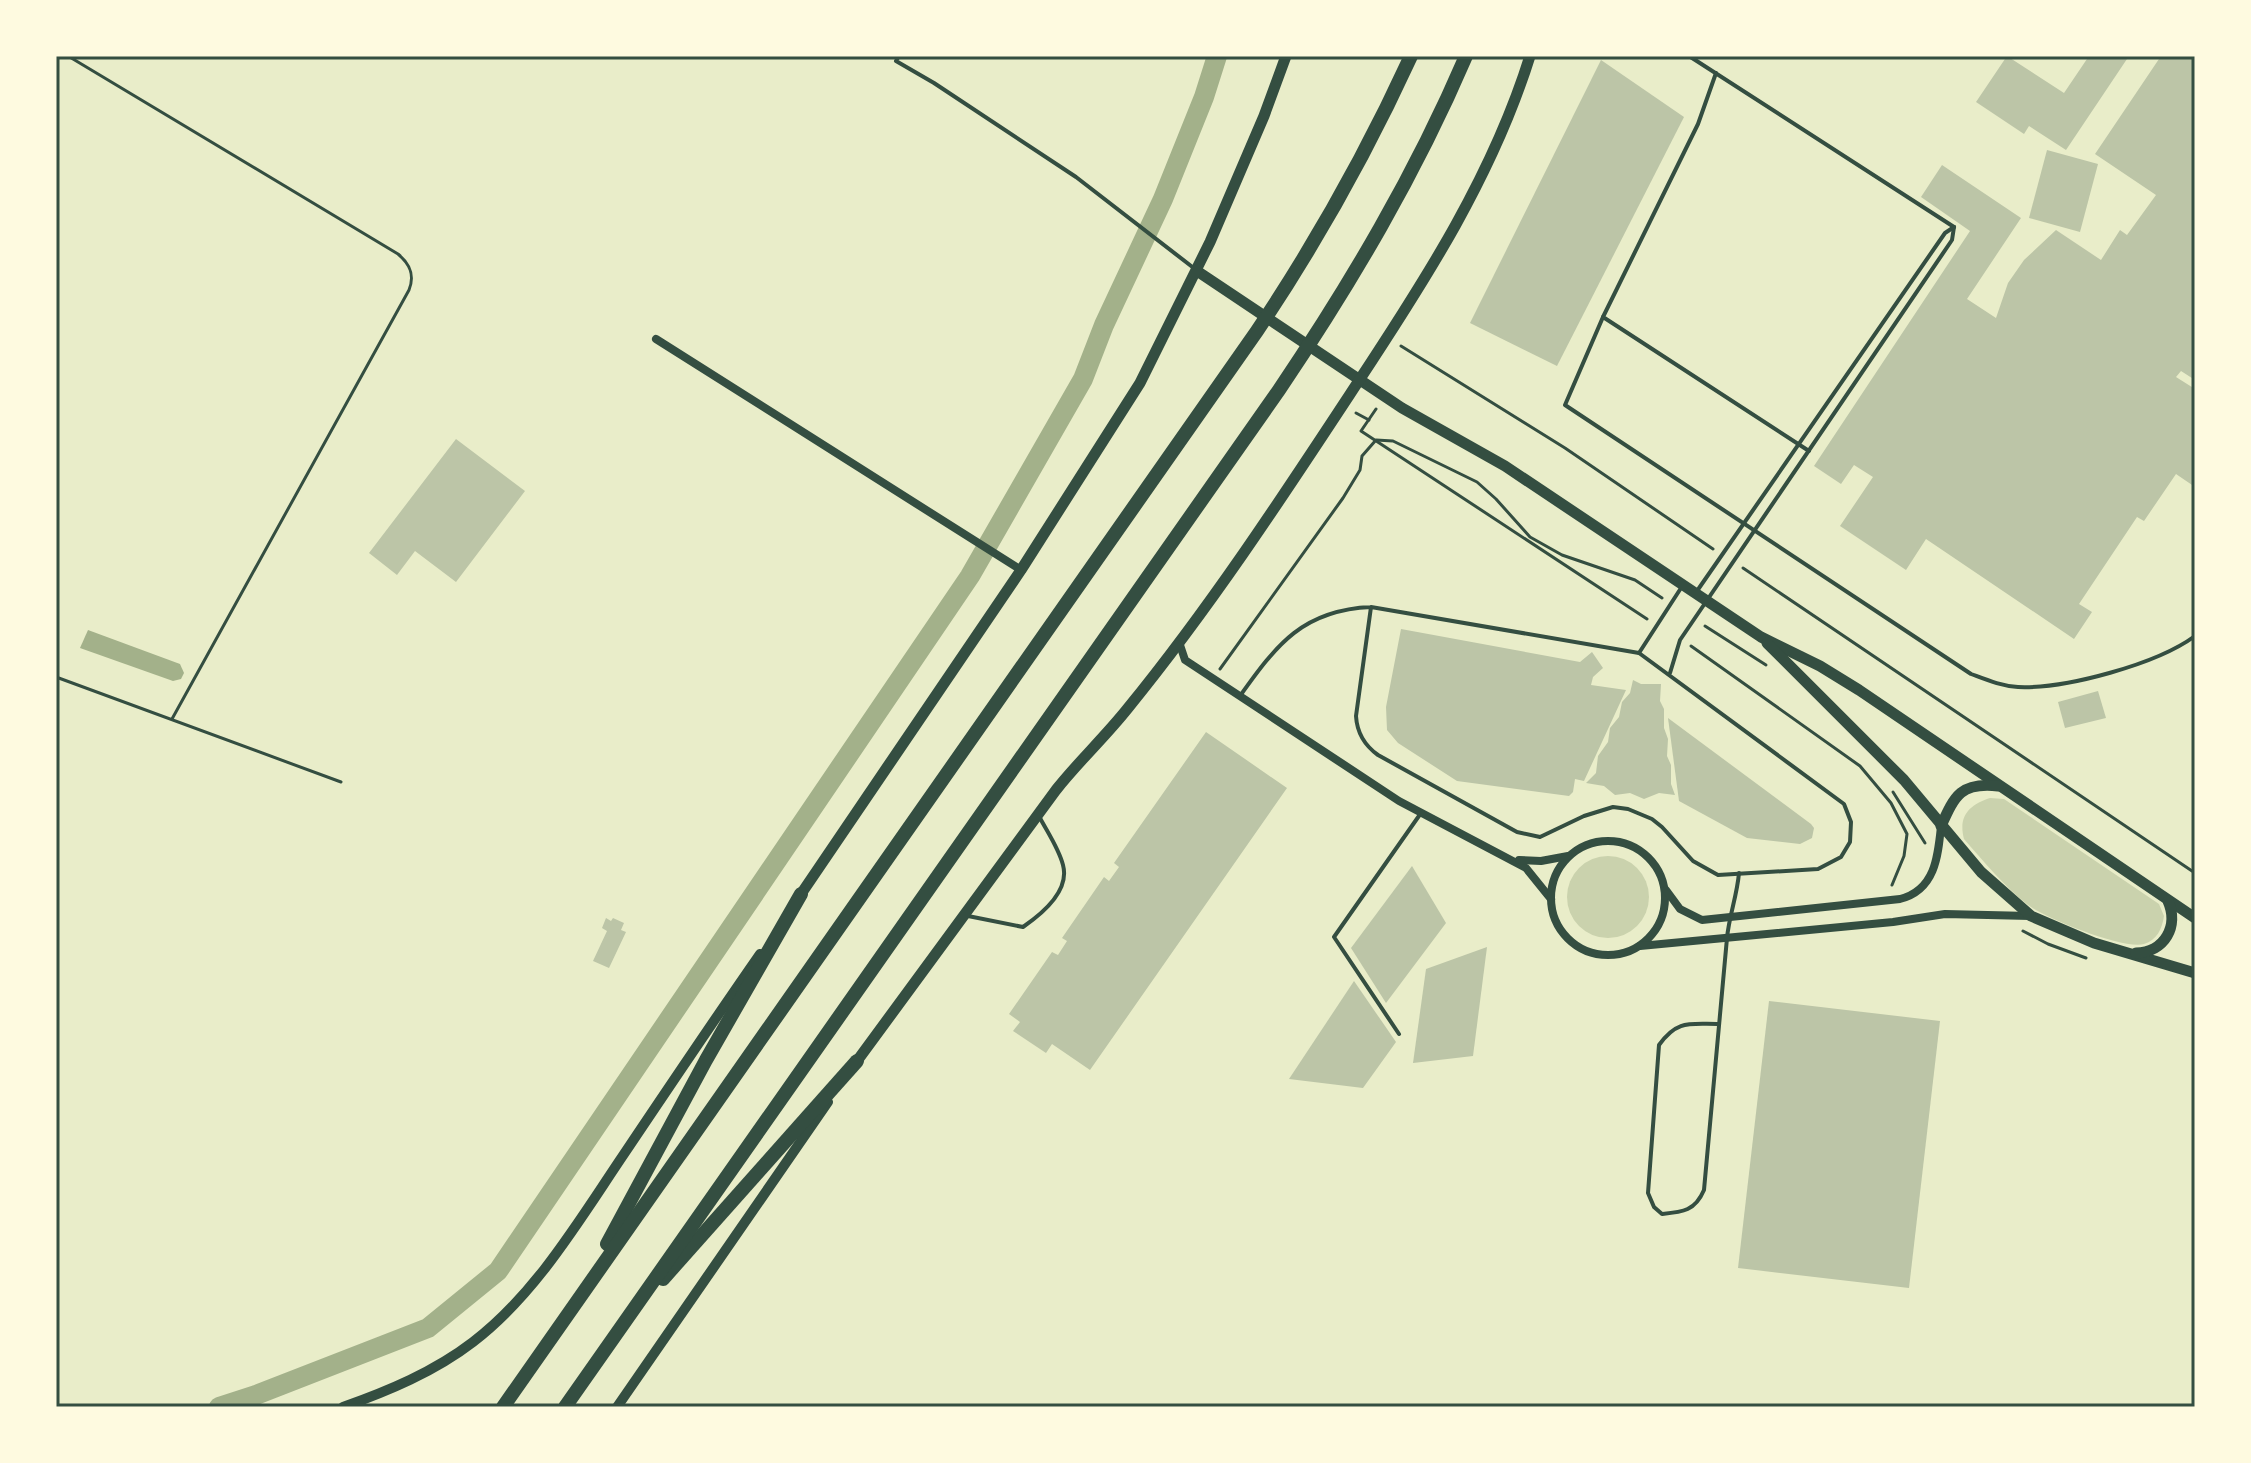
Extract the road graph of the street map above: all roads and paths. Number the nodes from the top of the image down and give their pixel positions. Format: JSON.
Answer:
{"nodes":[{"id":1,"x":68,"y":56,"type":"edge"},
{"id":2,"x":899,"y":56,"type":"edge"},
{"id":3,"x":1286,"y":56,"type":"edge"},
{"id":4,"x":1411,"y":56,"type":"edge"},
{"id":5,"x":1466,"y":56,"type":"edge"},
{"id":6,"x":1530,"y":56,"type":"edge"},
{"id":7,"x":1689,"y":56,"type":"edge"},
{"id":8,"x":1716,"y":73,"type":"junction"},
{"id":9,"x":1954,"y":227,"type":"junction"},
{"id":10,"x":1197,"y":271,"type":"junction"},
{"id":11,"x":1603,"y":317,"type":"junction"},
{"id":12,"x":1387,"y":337,"type":"junction"},
{"id":13,"x":656,"y":339,"type":"dead end"},
{"id":14,"x":1360,"y":379,"type":"junction"},
{"id":15,"x":1798,"y":445,"type":"junction"},
{"id":16,"x":1809,"y":451,"type":"junction"},
{"id":17,"x":1743,"y":524,"type":"junction"},
{"id":18,"x":1754,"y":532,"type":"junction"},
{"id":19,"x":1722,"y":555,"type":"junction"},
{"id":20,"x":1733,"y":562,"type":"junction"},
{"id":21,"x":1021,"y":570,"type":"junction"},
{"id":22,"x":1683,"y":584,"type":"junction"},
{"id":23,"x":1696,"y":593,"type":"junction"},
{"id":24,"x":1707,"y":601,"type":"junction"},
{"id":25,"x":1371,"y":607,"type":"junction"},
{"id":26,"x":2195,"y":636,"type":"edge"},
{"id":27,"x":1761,"y":637,"type":"junction"},
{"id":28,"x":1179,"y":641,"type":"junction"},
{"id":29,"x":1639,"y":653,"type":"junction"},
{"id":30,"x":1185,"y":660,"type":"junction"},
{"id":31,"x":1163,"y":663,"type":"junction"},
{"id":32,"x":1670,"y":673,"type":"junction"},
{"id":33,"x":56,"y":677,"type":"edge"},
{"id":34,"x":1240,"y":696,"type":"junction"},
{"id":35,"x":172,"y":719,"type":"junction"},
{"id":36,"x":341,"y":782,"type":"dead end"},
{"id":37,"x":2002,"y":786,"type":"junction"},
{"id":38,"x":1038,"y":813,"type":"junction"},
{"id":39,"x":1421,"y":813,"type":"junction"},
{"id":40,"x":1941,"y":826,"type":"junction"},
{"id":41,"x":1569,"y":856,"type":"junction"},
{"id":42,"x":1514,"y":860,"type":"junction"},
{"id":43,"x":1739,"y":873,"type":"junction"},
{"id":44,"x":2195,"y":873,"type":"edge"},
{"id":45,"x":1665,"y":890,"type":"junction"},
{"id":46,"x":801,"y":894,"type":"junction"},
{"id":47,"x":1551,"y":899,"type":"junction"},
{"id":48,"x":2167,"y":899,"type":"junction"},
{"id":49,"x":962,"y":915,"type":"junction"},
{"id":50,"x":2031,"y":916,"type":"junction"},
{"id":51,"x":2195,"y":918,"type":"edge"},
{"id":52,"x":1729,"y":919,"type":"junction"},
{"id":53,"x":1727,"y":938,"type":"junction"},
{"id":54,"x":1640,"y":946,"type":"junction"},
{"id":55,"x":2132,"y":953,"type":"junction"},
{"id":56,"x":2195,"y":973,"type":"edge"},
{"id":57,"x":1717,"y":1024,"type":"junction"},
{"id":58,"x":1399,"y":1034,"type":"dead end"},
{"id":59,"x":857,"y":1061,"type":"junction"},
{"id":60,"x":592,"y":1278,"type":"junction"},
{"id":61,"x":627,"y":1317,"type":"junction"},
{"id":62,"x":343,"y":1407,"type":"edge"},
{"id":63,"x":503,"y":1407,"type":"edge"},
{"id":64,"x":565,"y":1407,"type":"edge"},
{"id":65,"x":617,"y":1407,"type":"edge"}],
"edges":[{"from":1,"to":35,"type":"path"},
{"from":2,"to":10,"type":"lane"},
{"from":3,"to":10,"type":"main road"},
{"from":4,"to":60,"type":"highway"},
{"from":5,"to":61,"type":"highway"},
{"from":6,"to":12,"type":"main road"},
{"from":7,"to":8,"type":"lane"},
{"from":8,"to":9,"type":"lane"},
{"from":8,"to":11,"type":"lane"},
{"from":9,"to":15,"type":"lane"},
{"from":9,"to":16,"type":"lane"},
{"from":10,"to":14,"type":"main road"},
{"from":10,"to":21,"type":"main road"},
{"from":11,"to":15,"type":"lane"},
{"from":11,"to":17,"type":"lane"},
{"from":12,"to":14,"type":"main road"},
{"from":12,"to":19,"type":"path"},
{"from":13,"to":21,"type":"street"},
{"from":14,"to":22,"type":"main road"},
{"from":14,"to":28,"type":"main road"},
{"from":15,"to":16,"type":"lane"},
{"from":15,"to":17,"type":"lane"},
{"from":16,"to":18,"type":"lane"},
{"from":17,"to":18,"type":"lane"},
{"from":17,"to":19,"type":"lane"},
{"from":18,"to":20,"type":"lane"},
{"from":18,"to":26,"type":"lane"},
{"from":19,"to":23,"type":"lane"},
{"from":20,"to":24,"type":"lane"},
{"from":20,"to":44,"type":"path"},
{"from":21,"to":46,"type":"main road"},
{"from":22,"to":23,"type":"main road"},
{"from":22,"to":29,"type":"lane"},
{"from":23,"to":24,"type":"main road"},
{"from":24,"to":27,"type":"main road"},
{"from":24,"to":32,"type":"lane"},
{"from":25,"to":29,"type":"lane"},
{"from":25,"to":34,"type":"lane"},
{"from":25,"to":43,"type":"lane"},
{"from":27,"to":37,"type":"main road"},
{"from":27,"to":40,"type":"main road"},
{"from":28,"to":30,"type":"street"},
{"from":28,"to":31,"type":"main road"},
{"from":29,"to":32,"type":"lane"},
{"from":30,"to":31,"type":"street"},
{"from":30,"to":34,"type":"street"},
{"from":31,"to":38,"type":"main road"},
{"from":32,"to":43,"type":"lane"},
{"from":33,"to":35,"type":"path"},
{"from":34,"to":39,"type":"street"},
{"from":35,"to":36,"type":"path"},
{"from":37,"to":40,"type":"main road"},
{"from":37,"to":48,"type":"main road"},
{"from":38,"to":49,"type":"main road"},
{"from":38,"to":49,"type":"lane"},
{"from":39,"to":42,"type":"street"},
{"from":39,"to":58,"type":"lane"},
{"from":40,"to":50,"type":"main road"},
{"from":40,"to":52,"type":"street"},
{"from":41,"to":42,"type":"street"},
{"from":41,"to":45,"type":"street"},
{"from":41,"to":47,"type":"street"},
{"from":42,"to":47,"type":"street"},
{"from":43,"to":52,"type":"lane"},
{"from":45,"to":52,"type":"street"},
{"from":45,"to":54,"type":"street"},
{"from":46,"to":60,"type":"highway"},
{"from":46,"to":62,"type":"street"},
{"from":47,"to":54,"type":"street"},
{"from":48,"to":51,"type":"main road"},
{"from":48,"to":55,"type":"main road"},
{"from":49,"to":59,"type":"main road"},
{"from":50,"to":53,"type":"street"},
{"from":50,"to":55,"type":"main road"},
{"from":52,"to":53,"type":"lane"},
{"from":53,"to":54,"type":"street"},
{"from":53,"to":57,"type":"lane"},
{"from":55,"to":56,"type":"main road"},
{"from":57,"to":57,"type":"lane"},
{"from":59,"to":61,"type":"highway"},
{"from":59,"to":65,"type":"street"},
{"from":60,"to":63,"type":"highway"},
{"from":61,"to":64,"type":"highway"}]}
